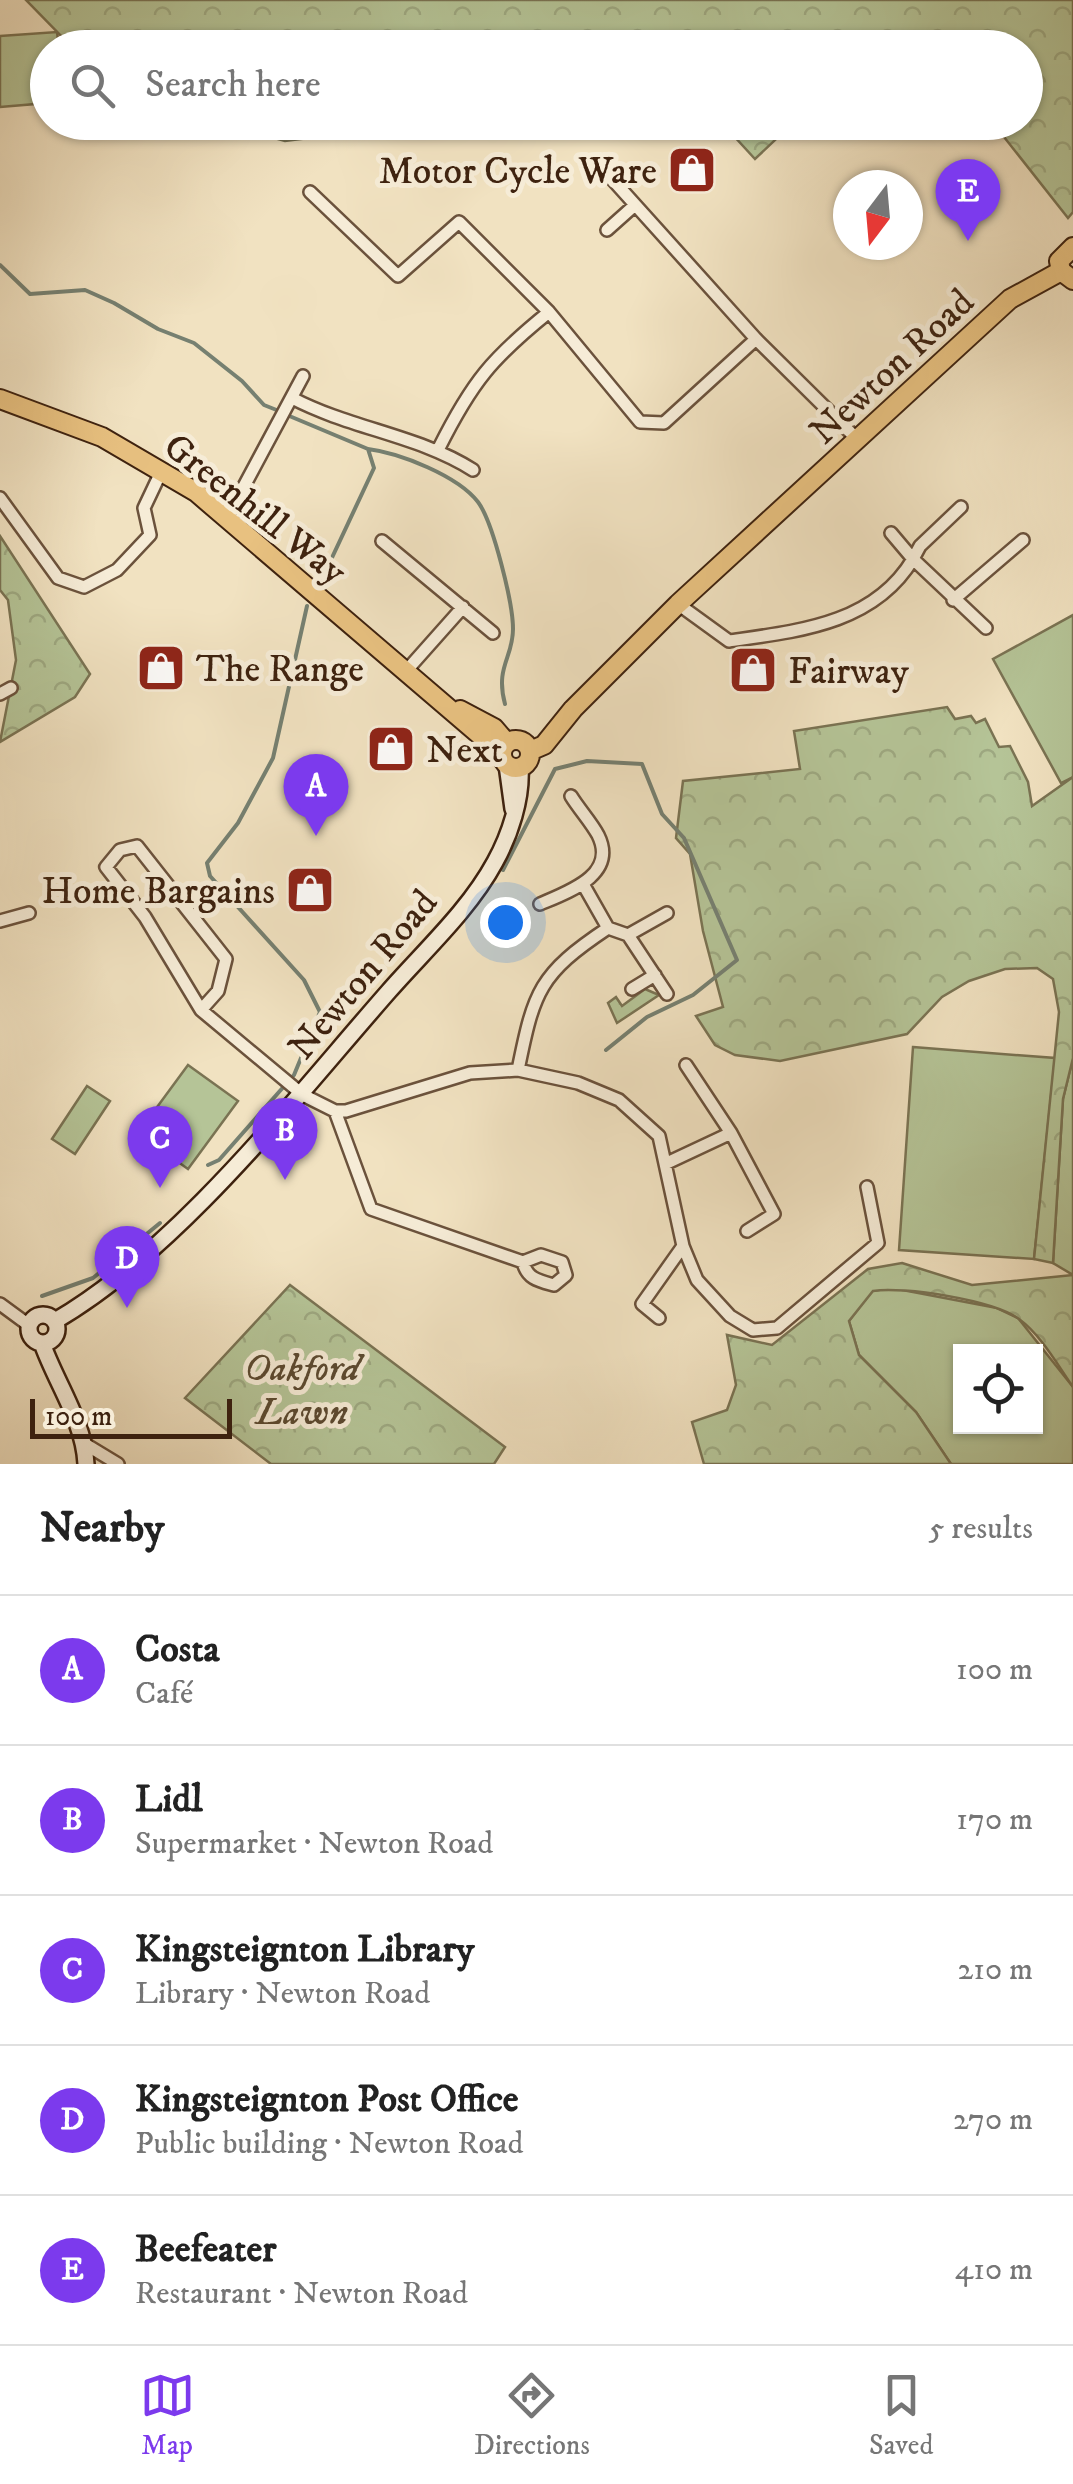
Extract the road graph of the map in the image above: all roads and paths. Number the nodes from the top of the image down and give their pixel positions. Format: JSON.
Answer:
{"nodes":[{"id":1,"x":612,"y":179,"type":"dead end"},
{"id":2,"x":310,"y":192,"type":"dead end"},
{"id":3,"x":635,"y":205,"type":"junction"},
{"id":4,"x":607,"y":230,"type":"dead end"},
{"id":5,"x":1073,"y":247,"type":"edge"},
{"id":6,"x":1067,"y":276,"type":"edge"},
{"id":7,"x":549,"y":312,"type":"junction"},
{"id":8,"x":756,"y":339,"type":"junction"},
{"id":9,"x":303,"y":376,"type":"dead end"},
{"id":10,"x":292,"y":398,"type":"junction"},
{"id":11,"x":0,"y":399,"type":"edge"},
{"id":12,"x":859,"y":441,"type":"junction"},
{"id":13,"x":438,"y":448,"type":"junction"},
{"id":14,"x":162,"y":470,"type":"junction"},
{"id":15,"x":473,"y":470,"type":"dead end"},
{"id":16,"x":0,"y":498,"type":"edge"},
{"id":17,"x":961,"y":506,"type":"dead end"},
{"id":18,"x":227,"y":518,"type":"junction"},
{"id":19,"x":890,"y":533,"type":"dead end"},
{"id":20,"x":1022,"y":540,"type":"dead end"},
{"id":21,"x":382,"y":541,"type":"dead end"},
{"id":22,"x":913,"y":559,"type":"junction"},
{"id":23,"x":953,"y":600,"type":"junction"},
{"id":24,"x":678,"y":604,"type":"junction"},
{"id":25,"x":463,"y":606,"type":"junction"},
{"id":26,"x":986,"y":628,"type":"dead end"},
{"id":27,"x":493,"y":632,"type":"dead end"},
{"id":28,"x":407,"y":670,"type":"junction"},
{"id":29,"x":515,"y":754,"type":"junction"},
{"id":30,"x":571,"y":796,"type":"dead end"},
{"id":31,"x":583,"y":884,"type":"junction"},
{"id":32,"x":540,"y":904,"type":"dead end"},
{"id":33,"x":29,"y":913,"type":"dead end"},
{"id":34,"x":668,"y":914,"type":"dead end"},
{"id":35,"x":0,"y":921,"type":"edge"},
{"id":36,"x":608,"y":928,"type":"junction"},
{"id":37,"x":628,"y":935,"type":"junction"},
{"id":38,"x":654,"y":975,"type":"junction"},
{"id":39,"x":632,"y":989,"type":"dead end"},
{"id":40,"x":667,"y":994,"type":"dead end"},
{"id":41,"x":201,"y":1010,"type":"junction"},
{"id":42,"x":686,"y":1065,"type":"dead end"},
{"id":43,"x":518,"y":1070,"type":"junction"},
{"id":44,"x":298,"y":1091,"type":"junction"},
{"id":45,"x":335,"y":1111,"type":"junction"},
{"id":46,"x":730,"y":1134,"type":"junction"},
{"id":47,"x":667,"y":1163,"type":"junction"},
{"id":48,"x":866,"y":1187,"type":"dead end"},
{"id":49,"x":748,"y":1231,"type":"dead end"},
{"id":50,"x":683,"y":1246,"type":"junction"},
{"id":51,"x":523,"y":1262,"type":"dead end"},
{"id":52,"x":0,"y":1304,"type":"edge"},
{"id":53,"x":659,"y":1318,"type":"dead end"},
{"id":54,"x":54,"y":1321,"type":"junction"},
{"id":55,"x":30,"y":1326,"type":"junction"},
{"id":56,"x":42,"y":1343,"type":"junction"},
{"id":57,"x":85,"y":1444,"type":"junction"},
{"id":58,"x":86,"y":1464,"type":"edge"},
{"id":59,"x":118,"y":1464,"type":"edge"}],
"edges":[{"from":1,"to":3,"type":"street"},
{"from":2,"to":7,"type":"street"},
{"from":3,"to":4,"type":"street"},
{"from":3,"to":8,"type":"street"},
{"from":5,"to":6,"type":"main road","name":"Newton Road"},
{"from":6,"to":12,"type":"main road","name":"Newton Road"},
{"from":7,"to":8,"type":"street"},
{"from":7,"to":13,"type":"street"},
{"from":8,"to":12,"type":"street"},
{"from":9,"to":10,"type":"street"},
{"from":10,"to":13,"type":"street"},
{"from":10,"to":18,"type":"street"},
{"from":11,"to":14,"type":"main road","name":"Greenhill Way"},
{"from":12,"to":24,"type":"main road","name":"Newton Road"},
{"from":13,"to":15,"type":"street"},
{"from":14,"to":16,"type":"street"},
{"from":14,"to":18,"type":"main road","name":"Greenhill Way"},
{"from":17,"to":22,"type":"street"},
{"from":18,"to":28,"type":"main road","name":"Greenhill Way"},
{"from":19,"to":22,"type":"street"},
{"from":20,"to":23,"type":"street"},
{"from":21,"to":25,"type":"street"},
{"from":22,"to":23,"type":"street"},
{"from":22,"to":24,"type":"street"},
{"from":23,"to":26,"type":"street"},
{"from":24,"to":29,"type":"main road","name":"Newton Road"},
{"from":25,"to":27,"type":"street"},
{"from":25,"to":28,"type":"street"},
{"from":28,"to":29,"type":"main road","name":"Greenhill Way"},
{"from":29,"to":44,"type":"main road","name":"Newton Road"},
{"from":30,"to":31,"type":"street"},
{"from":31,"to":32,"type":"street"},
{"from":31,"to":36,"type":"street"},
{"from":33,"to":35,"type":"street"},
{"from":34,"to":37,"type":"street"},
{"from":36,"to":37,"type":"street"},
{"from":36,"to":43,"type":"street"},
{"from":37,"to":38,"type":"street"},
{"from":38,"to":39,"type":"street"},
{"from":38,"to":40,"type":"street"},
{"from":41,"to":41,"type":"street"},
{"from":41,"to":44,"type":"street"},
{"from":42,"to":46,"type":"street"},
{"from":43,"to":45,"type":"street"},
{"from":43,"to":47,"type":"street"},
{"from":44,"to":45,"type":"street"},
{"from":44,"to":54,"type":"main road","name":"Newton Road"},
{"from":45,"to":51,"type":"street"},
{"from":46,"to":47,"type":"street"},
{"from":46,"to":49,"type":"street"},
{"from":47,"to":50,"type":"street"},
{"from":48,"to":50,"type":"street"},
{"from":50,"to":53,"type":"street"},
{"from":52,"to":55,"type":"street"},
{"from":54,"to":55,"type":"main road"},
{"from":54,"to":56,"type":"main road"},
{"from":55,"to":56,"type":"main road"},
{"from":56,"to":57,"type":"main road"},
{"from":57,"to":58,"type":"main road"},
{"from":57,"to":59,"type":"street"}]}
